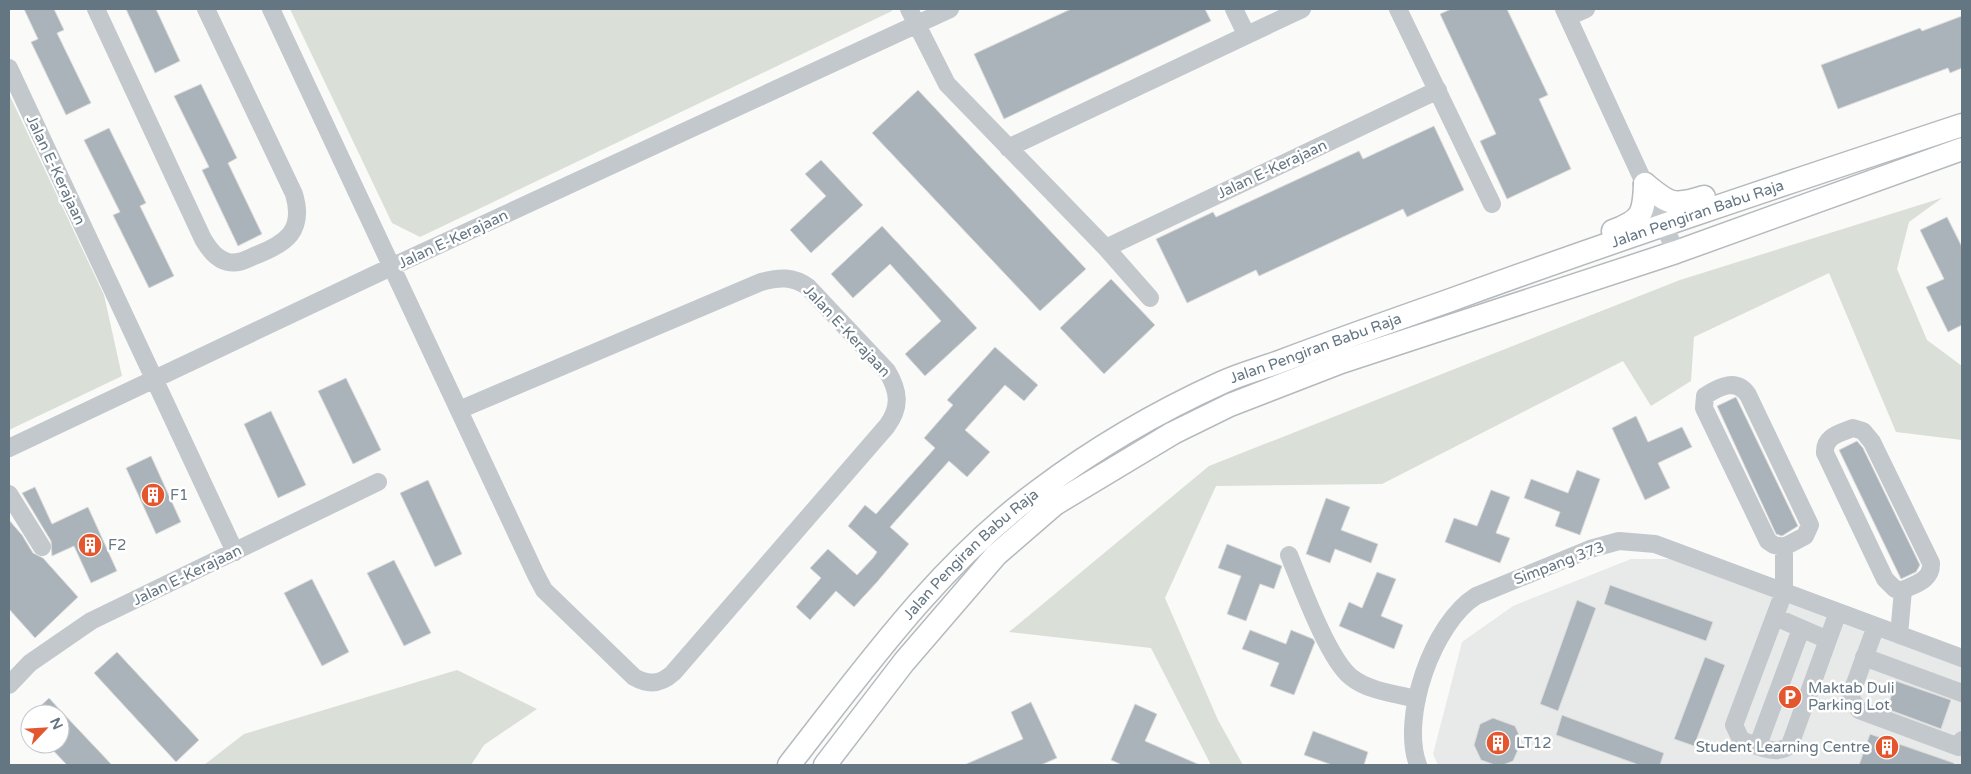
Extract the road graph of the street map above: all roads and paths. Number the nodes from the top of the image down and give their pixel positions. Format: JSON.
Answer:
{"nodes":[{"id":1,"x":96,"y":9,"type":"edge"},
{"id":2,"x":206,"y":9,"type":"edge"},
{"id":3,"x":271,"y":9,"type":"edge"},
{"id":4,"x":950,"y":9,"type":"edge"},
{"id":5,"x":1234,"y":9,"type":"edge"},
{"id":6,"x":1302,"y":9,"type":"edge"},
{"id":7,"x":1398,"y":9,"type":"edge"},
{"id":8,"x":1586,"y":9,"type":"edge"},
{"id":9,"x":1566,"y":13,"type":"edge"},
{"id":10,"x":913,"y":16,"type":"edge"},
{"id":11,"x":1246,"y":34,"type":"junction"},
{"id":12,"x":9,"y":68,"type":"edge"},
{"id":13,"x":1438,"y":90,"type":"junction"},
{"id":14,"x":1962,"y":125,"type":"edge"},
{"id":15,"x":1008,"y":148,"type":"junction"},
{"id":16,"x":1962,"y":149,"type":"edge"},
{"id":17,"x":1800,"y":179,"type":"junction"},
{"id":18,"x":1645,"y":184,"type":"junction"},
{"id":19,"x":1492,"y":204,"type":"dead end"},
{"id":20,"x":1664,"y":224,"type":"junction"},
{"id":21,"x":1106,"y":248,"type":"junction"},
{"id":22,"x":1676,"y":252,"type":"junction"},
{"id":23,"x":391,"y":268,"type":"junction"},
{"id":24,"x":1517,"y":276,"type":"junction"},
{"id":25,"x":1150,"y":298,"type":"dead end"},
{"id":26,"x":154,"y":380,"type":"junction"},
{"id":27,"x":459,"y":410,"type":"junction"},
{"id":28,"x":9,"y":448,"type":"edge"},
{"id":29,"x":378,"y":482,"type":"dead end"},
{"id":30,"x":10,"y":498,"type":"edge"},
{"id":31,"x":42,"y":547,"type":"dead end"},
{"id":32,"x":1784,"y":547,"type":"junction"},
{"id":33,"x":235,"y":552,"type":"junction"},
{"id":34,"x":1289,"y":554,"type":"dead end"},
{"id":35,"x":1903,"y":590,"type":"junction"},
{"id":36,"x":1784,"y":592,"type":"junction"},
{"id":37,"x":1838,"y":612,"type":"junction"},
{"id":38,"x":1775,"y":617,"type":"junction"},
{"id":39,"x":1876,"y":626,"type":"junction"},
{"id":40,"x":1801,"y":629,"type":"junction"},
{"id":41,"x":1898,"y":635,"type":"junction"},
{"id":42,"x":1828,"y":640,"type":"junction"},
{"id":43,"x":1864,"y":657,"type":"junction"},
{"id":44,"x":1962,"y":658,"type":"edge"},
{"id":45,"x":9,"y":686,"type":"edge"},
{"id":46,"x":1962,"y":694,"type":"edge"},
{"id":47,"x":1417,"y":699,"type":"junction"},
{"id":48,"x":1758,"y":745,"type":"junction"},
{"id":49,"x":1961,"y":745,"type":"edge"},
{"id":50,"x":788,"y":765,"type":"edge"},
{"id":51,"x":825,"y":765,"type":"edge"},
{"id":52,"x":1418,"y":765,"type":"edge"}],
"edges":[{"from":1,"to":2,"type":"street"},
{"from":3,"to":23,"type":"street"},
{"from":4,"to":10,"type":"street","name":"Jalan E-Kerajaan"},
{"from":5,"to":11,"type":"street"},
{"from":6,"to":11,"type":"street"},
{"from":7,"to":13,"type":"street"},
{"from":8,"to":9,"type":"street"},
{"from":9,"to":18,"type":"street"},
{"from":10,"to":15,"type":"street"},
{"from":10,"to":23,"type":"street","name":"Jalan E-Kerajaan"},
{"from":11,"to":15,"type":"street"},
{"from":12,"to":26,"type":"street","name":"Jalan E-Kerajaan"},
{"from":13,"to":19,"type":"street"},
{"from":13,"to":21,"type":"street","name":"Jalan E-Kerajaan"},
{"from":14,"to":17,"type":"main road","name":"Jalan Pengiran Babu Raja"},
{"from":15,"to":21,"type":"street"},
{"from":16,"to":22,"type":"main road","name":"Jalan Pengiran Babu Raja"},
{"from":17,"to":18,"type":"main road"},
{"from":17,"to":20,"type":"main road","name":"Jalan Pengiran Babu Raja"},
{"from":18,"to":20,"type":"street"},
{"from":18,"to":24,"type":"main road"},
{"from":20,"to":22,"type":"street"},
{"from":20,"to":24,"type":"main road","name":"Jalan Pengiran Babu Raja"},
{"from":21,"to":25,"type":"street"},
{"from":22,"to":51,"type":"main road","name":"Jalan Pengiran Babu Raja"},
{"from":23,"to":26,"type":"street","name":"Jalan E-Kerajaan"},
{"from":23,"to":27,"type":"street"},
{"from":24,"to":50,"type":"main road","name":"Jalan Pengiran Babu Raja"},
{"from":26,"to":28,"type":"street","name":"Jalan E-Kerajaan"},
{"from":26,"to":33,"type":"street"},
{"from":27,"to":27,"type":"street","name":"Jalan E-Kerajaan"},
{"from":29,"to":33,"type":"street","name":"Jalan E-Kerajaan"},
{"from":30,"to":31,"type":"street"},
{"from":32,"to":32,"type":"street"},
{"from":32,"to":36,"type":"street"},
{"from":33,"to":45,"type":"street","name":"Jalan E-Kerajaan"},
{"from":34,"to":47,"type":"street"},
{"from":35,"to":35,"type":"street"},
{"from":35,"to":41,"type":"street"},
{"from":36,"to":37,"type":"street","name":"Simpang 373"},
{"from":36,"to":38,"type":"street"},
{"from":36,"to":47,"type":"street","name":"Simpang 373"},
{"from":37,"to":39,"type":"street","name":"Simpang 373"},
{"from":37,"to":42,"type":"street"},
{"from":38,"to":40,"type":"street"},
{"from":38,"to":48,"type":"street"},
{"from":39,"to":41,"type":"street","name":"Simpang 373"},
{"from":39,"to":43,"type":"street"},
{"from":40,"to":42,"type":"street"},
{"from":40,"to":48,"type":"street"},
{"from":41,"to":44,"type":"street","name":"Simpang 373"},
{"from":42,"to":48,"type":"street"},
{"from":43,"to":46,"type":"street"},
{"from":43,"to":49,"type":"street"},
{"from":47,"to":52,"type":"street","name":"Simpang 373"}]}
